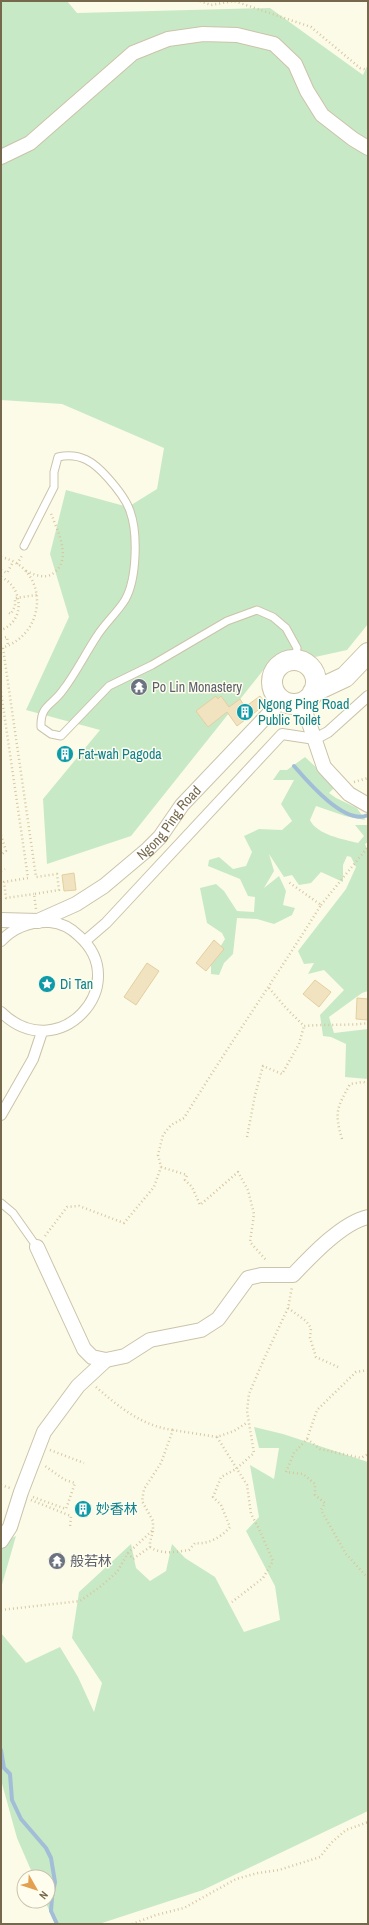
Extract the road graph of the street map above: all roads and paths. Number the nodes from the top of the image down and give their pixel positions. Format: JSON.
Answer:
{"nodes":[{"id":1,"x":200,"y":1,"type":"edge"},
{"id":2,"x":368,"y":70,"type":"edge"},
{"id":3,"x":368,"y":148,"type":"edge"},
{"id":4,"x":1,"y":157,"type":"edge"},
{"id":5,"x":49,"y":507,"type":"dead end"},
{"id":6,"x":24,"y":546,"type":"dead end"},
{"id":7,"x":1,"y":557,"type":"edge"},
{"id":8,"x":13,"y":562,"type":"junction"},
{"id":9,"x":1,"y":570,"type":"edge"},
{"id":10,"x":26,"y":571,"type":"junction"},
{"id":11,"x":1,"y":577,"type":"edge"},
{"id":12,"x":37,"y":595,"type":"junction"},
{"id":13,"x":19,"y":598,"type":"junction"},
{"id":14,"x":9,"y":613,"type":"dead end"},
{"id":15,"x":1,"y":630,"type":"edge"},
{"id":16,"x":1,"y":638,"type":"edge"},
{"id":17,"x":8,"y":646,"type":"junction"},
{"id":18,"x":2,"y":648,"type":"edge"},
{"id":19,"x":368,"y":653,"type":"edge"},
{"id":20,"x":295,"y":660,"type":"junction"},
{"id":21,"x":313,"y":672,"type":"junction"},
{"id":22,"x":345,"y":677,"type":"junction"},
{"id":23,"x":1,"y":692,"type":"edge"},
{"id":24,"x":368,"y":696,"type":"edge"},
{"id":25,"x":308,"y":697,"type":"junction"},
{"id":26,"x":282,"y":700,"type":"junction"},
{"id":27,"x":315,"y":740,"type":"junction"},
{"id":28,"x":368,"y":805,"type":"edge"},
{"id":29,"x":1,"y":835,"type":"edge"},
{"id":30,"x":368,"y":847,"type":"edge"},
{"id":31,"x":1,"y":855,"type":"edge"},
{"id":32,"x":5,"y":869,"type":"dead end"},
{"id":33,"x":1,"y":872,"type":"edge"},
{"id":34,"x":287,"y":881,"type":"dead end"},
{"id":35,"x":34,"y":894,"type":"junction"},
{"id":36,"x":321,"y":905,"type":"junction"},
{"id":37,"x":1,"y":920,"type":"edge"},
{"id":38,"x":38,"y":922,"type":"junction"},
{"id":39,"x":1,"y":941,"type":"edge"},
{"id":40,"x":85,"y":941,"type":"junction"},
{"id":41,"x":269,"y":988,"type":"junction"},
{"id":42,"x":1,"y":1012,"type":"edge"},
{"id":43,"x":368,"y":1024,"type":"edge"},
{"id":44,"x":304,"y":1026,"type":"junction"},
{"id":45,"x":42,"y":1032,"type":"junction"},
{"id":46,"x":368,"y":1083,"type":"edge"},
{"id":47,"x":1,"y":1115,"type":"edge"},
{"id":48,"x":247,"y":1137,"type":"dead end"},
{"id":49,"x":342,"y":1139,"type":"dead end"},
{"id":50,"x":161,"y":1167,"type":"junction"},
{"id":51,"x":1,"y":1203,"type":"edge"},
{"id":52,"x":368,"y":1217,"type":"edge"},
{"id":53,"x":37,"y":1247,"type":"junction"},
{"id":54,"x":277,"y":1274,"type":"junction"},
{"id":55,"x":293,"y":1275,"type":"junction"},
{"id":56,"x":288,"y":1308,"type":"junction"},
{"id":57,"x":106,"y":1360,"type":"junction"},
{"id":58,"x":338,"y":1367,"type":"dead end"},
{"id":59,"x":368,"y":1370,"type":"edge"},
{"id":60,"x":86,"y":1379,"type":"junction"},
{"id":61,"x":248,"y":1422,"type":"junction"},
{"id":62,"x":173,"y":1430,"type":"junction"},
{"id":63,"x":217,"y":1437,"type":"junction"},
{"id":64,"x":307,"y":1439,"type":"junction"},
{"id":65,"x":37,"y":1451,"type":"junction"},
{"id":66,"x":368,"y":1454,"type":"edge"},
{"id":67,"x":84,"y":1463,"type":"dead end"},
{"id":68,"x":236,"y":1469,"type":"junction"},
{"id":69,"x":1,"y":1485,"type":"edge"},
{"id":70,"x":20,"y":1494,"type":"junction"},
{"id":71,"x":70,"y":1527,"type":"dead end"},
{"id":72,"x":153,"y":1530,"type":"junction"},
{"id":73,"x":1,"y":1541,"type":"edge"},
{"id":74,"x":150,"y":1547,"type":"junction"},
{"id":75,"x":128,"y":1552,"type":"junction"},
{"id":76,"x":368,"y":1578,"type":"edge"},
{"id":77,"x":232,"y":1602,"type":"dead end"},
{"id":78,"x":1,"y":1610,"type":"edge"},
{"id":79,"x":368,"y":1822,"type":"edge"},
{"id":80,"x":132,"y":1924,"type":"edge"}],
"edges":[{"from":1,"to":2,"type":"path"},
{"from":3,"to":4,"type":"street"},
{"from":5,"to":10,"type":"path"},
{"from":6,"to":20,"type":"lane"},
{"from":7,"to":8,"type":"path"},
{"from":8,"to":9,"type":"path"},
{"from":8,"to":10,"type":"path"},
{"from":10,"to":12,"type":"path"},
{"from":11,"to":13,"type":"path"},
{"from":12,"to":13,"type":"path"},
{"from":12,"to":17,"type":"path"},
{"from":13,"to":14,"type":"path"},
{"from":13,"to":15,"type":"path"},
{"from":16,"to":17,"type":"path"},
{"from":17,"to":18,"type":"path"},
{"from":18,"to":35,"type":"path"},
{"from":19,"to":22,"type":"main road"},
{"from":20,"to":21,"type":"main road"},
{"from":20,"to":26,"type":"main road"},
{"from":21,"to":22,"type":"main road"},
{"from":21,"to":25,"type":"main road"},
{"from":22,"to":25,"type":"main road"},
{"from":23,"to":35,"type":"path"},
{"from":24,"to":27,"type":"street"},
{"from":25,"to":26,"type":"main road"},
{"from":25,"to":27,"type":"street"},
{"from":26,"to":38,"type":"street","name":"Ngong Ping Road"},
{"from":27,"to":28,"type":"street"},
{"from":27,"to":40,"type":"street"},
{"from":29,"to":31,"type":"path"},
{"from":30,"to":36,"type":"path"},
{"from":32,"to":33,"type":"path"},
{"from":34,"to":36,"type":"path"},
{"from":35,"to":38,"type":"path"},
{"from":36,"to":41,"type":"path"},
{"from":37,"to":38,"type":"street"},
{"from":38,"to":39,"type":"street"},
{"from":38,"to":40,"type":"street"},
{"from":40,"to":45,"type":"street"},
{"from":41,"to":44,"type":"path"},
{"from":41,"to":50,"type":"path"},
{"from":42,"to":45,"type":"street"},
{"from":43,"to":44,"type":"path"},
{"from":44,"to":48,"type":"path"},
{"from":45,"to":47,"type":"street"},
{"from":46,"to":49,"type":"path"},
{"from":50,"to":53,"type":"path"},
{"from":50,"to":54,"type":"path"},
{"from":51,"to":53,"type":"lane"},
{"from":52,"to":55,"type":"street"},
{"from":53,"to":57,"type":"street"},
{"from":54,"to":55,"type":"street"},
{"from":54,"to":57,"type":"street"},
{"from":55,"to":56,"type":"path"},
{"from":56,"to":58,"type":"path"},
{"from":56,"to":61,"type":"path"},
{"from":57,"to":60,"type":"street"},
{"from":59,"to":64,"type":"path"},
{"from":60,"to":62,"type":"path"},
{"from":60,"to":65,"type":"street"},
{"from":61,"to":63,"type":"path"},
{"from":61,"to":68,"type":"path"},
{"from":62,"to":63,"type":"path"},
{"from":62,"to":72,"type":"path"},
{"from":63,"to":68,"type":"path"},
{"from":64,"to":66,"type":"path"},
{"from":64,"to":76,"type":"path"},
{"from":65,"to":67,"type":"path"},
{"from":65,"to":70,"type":"street"},
{"from":65,"to":70,"type":"path"},
{"from":68,"to":74,"type":"path"},
{"from":68,"to":77,"type":"path"},
{"from":69,"to":70,"type":"path"},
{"from":70,"to":71,"type":"path"},
{"from":70,"to":73,"type":"street"},
{"from":72,"to":74,"type":"path"},
{"from":72,"to":75,"type":"path"},
{"from":74,"to":75,"type":"path"},
{"from":75,"to":78,"type":"path"},
{"from":79,"to":80,"type":"path"}]}
